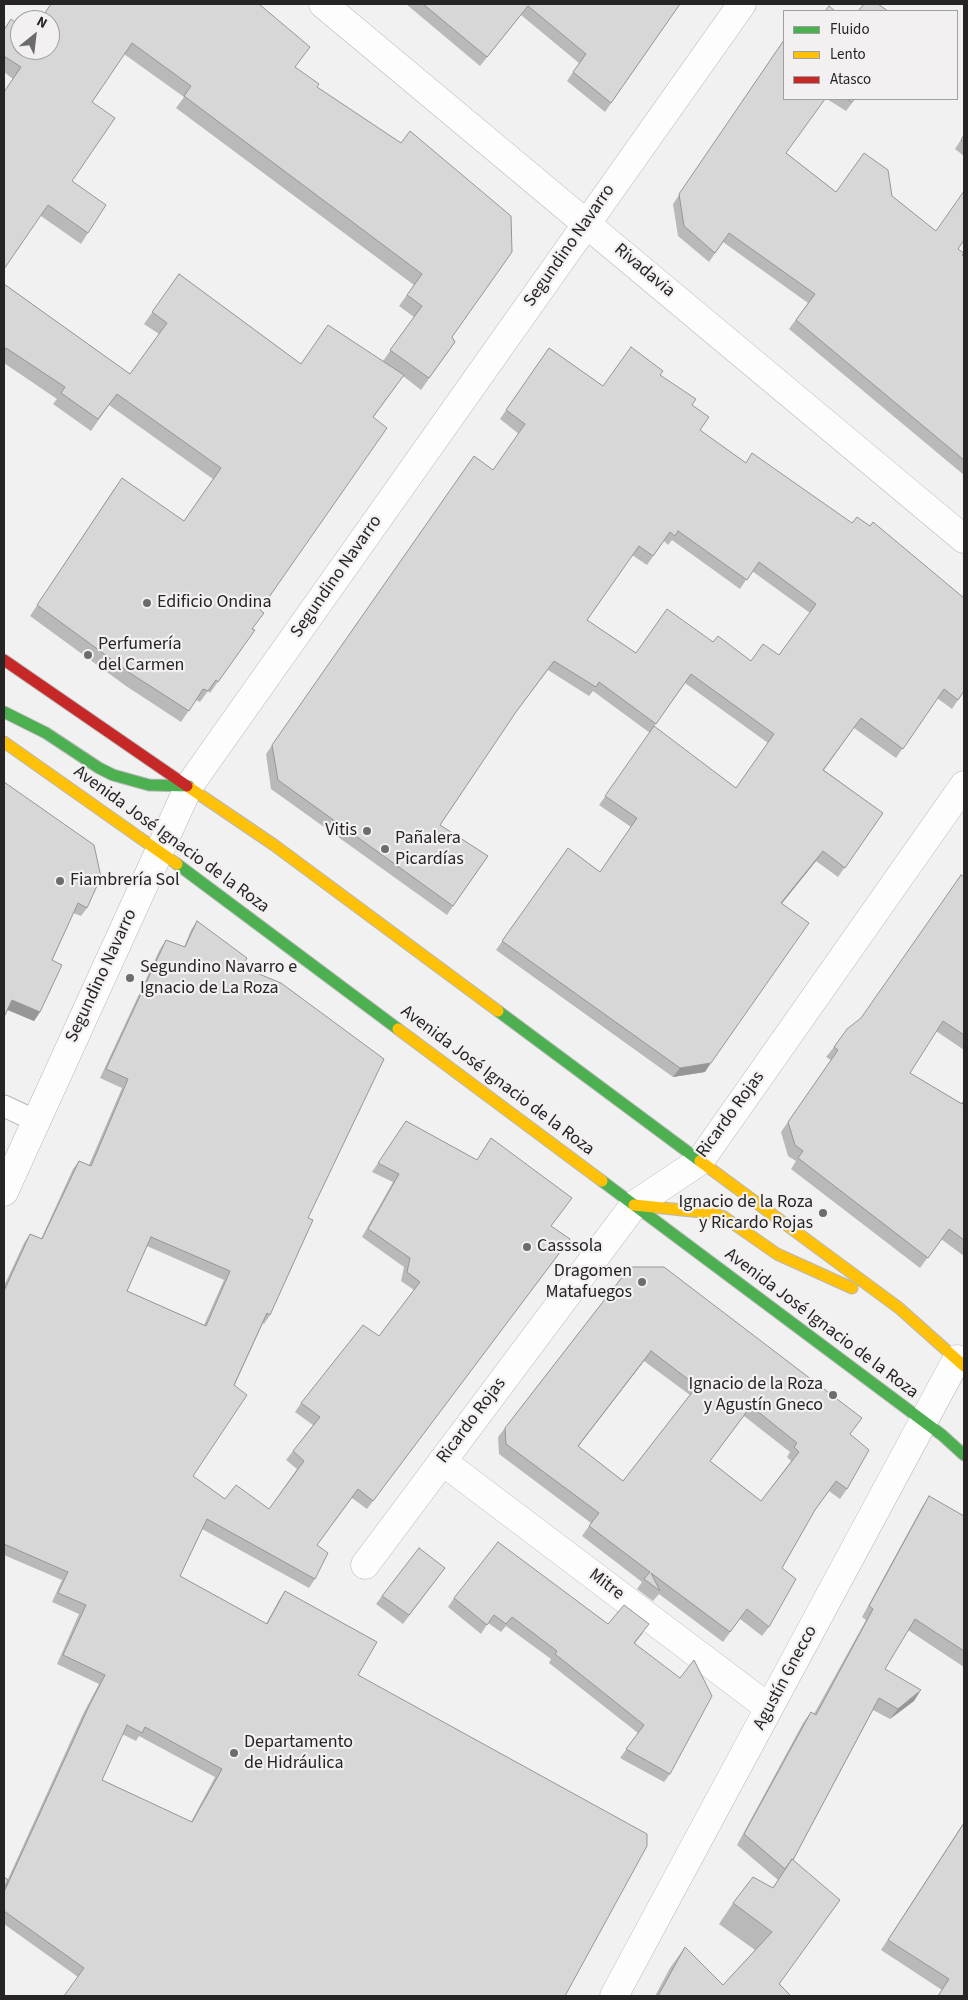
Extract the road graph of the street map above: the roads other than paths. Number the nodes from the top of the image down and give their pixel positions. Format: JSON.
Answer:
{"nodes":[{"id":1,"x":323,"y":4,"type":"edge"},
{"id":2,"x":742,"y":4,"type":"edge"},
{"id":3,"x":586,"y":224,"type":"junction"},
{"id":4,"x":964,"y":539,"type":"edge"},
{"id":5,"x":4,"y":660,"type":"edge"},
{"id":6,"x":4,"y":712,"type":"edge"},
{"id":7,"x":4,"y":742,"type":"edge"},
{"id":8,"x":964,"y":785,"type":"edge"},
{"id":9,"x":188,"y":786,"type":"junction"},
{"id":10,"x":160,"y":850,"type":"junction"},
{"id":11,"x":4,"y":1106,"type":"edge"},
{"id":12,"x":36,"y":1121,"type":"junction"},
{"id":13,"x":700,"y":1160,"type":"junction"},
{"id":14,"x":4,"y":1192,"type":"edge"},
{"id":15,"x":634,"y":1205,"type":"junction"},
{"id":16,"x":899,"y":1308,"type":"junction"},
{"id":17,"x":960,"y":1363,"type":"edge"},
{"id":18,"x":923,"y":1422,"type":"junction"},
{"id":19,"x":964,"y":1455,"type":"edge"},
{"id":20,"x":442,"y":1461,"type":"junction"},
{"id":21,"x":365,"y":1565,"type":"dead end"},
{"id":22,"x":769,"y":1708,"type":"junction"},
{"id":23,"x":614,"y":1996,"type":"edge"}],
"edges":[{"from":1,"to":3,"type":"street","name":"Rivadavia"},
{"from":2,"to":3,"type":"street","name":"Segundino Navarro"},
{"from":3,"to":4,"type":"street","name":"Rivadavia"},
{"from":3,"to":9,"type":"street","name":"Segundino Navarro"},
{"from":5,"to":9,"type":"main road"},
{"from":6,"to":9,"type":"main road"},
{"from":7,"to":10,"type":"main road","name":"Avenida José Ignacio de la Roza"},
{"from":8,"to":13,"type":"street","name":"Ricardo Rojas"},
{"from":9,"to":10,"type":"street","name":"Segundino Navarro"},
{"from":9,"to":13,"type":"main road"},
{"from":10,"to":12,"type":"street","name":"Segundino Navarro"},
{"from":10,"to":15,"type":"main road","name":"Avenida José Ignacio de la Roza"},
{"from":11,"to":12,"type":"lane"},
{"from":12,"to":14,"type":"street","name":"Segundino Navarro"},
{"from":13,"to":15,"type":"street","name":"Ricardo Rojas"},
{"from":13,"to":16,"type":"main road"},
{"from":15,"to":16,"type":"main road"},
{"from":15,"to":18,"type":"main road","name":"Avenida José Ignacio de la Roza"},
{"from":15,"to":20,"type":"street","name":"Ricardo Rojas"},
{"from":16,"to":17,"type":"main road"},
{"from":17,"to":18,"type":"street","name":"Agustín Gnecco"},
{"from":18,"to":19,"type":"main road","name":"Avenida José Ignacio de la Roza"},
{"from":18,"to":22,"type":"street","name":"Agustín Gnecco"},
{"from":20,"to":21,"type":"street","name":"Ricardo Rojas"},
{"from":20,"to":22,"type":"street","name":"Mitre"},
{"from":22,"to":23,"type":"street","name":"Agustín Gnecco"}]}
